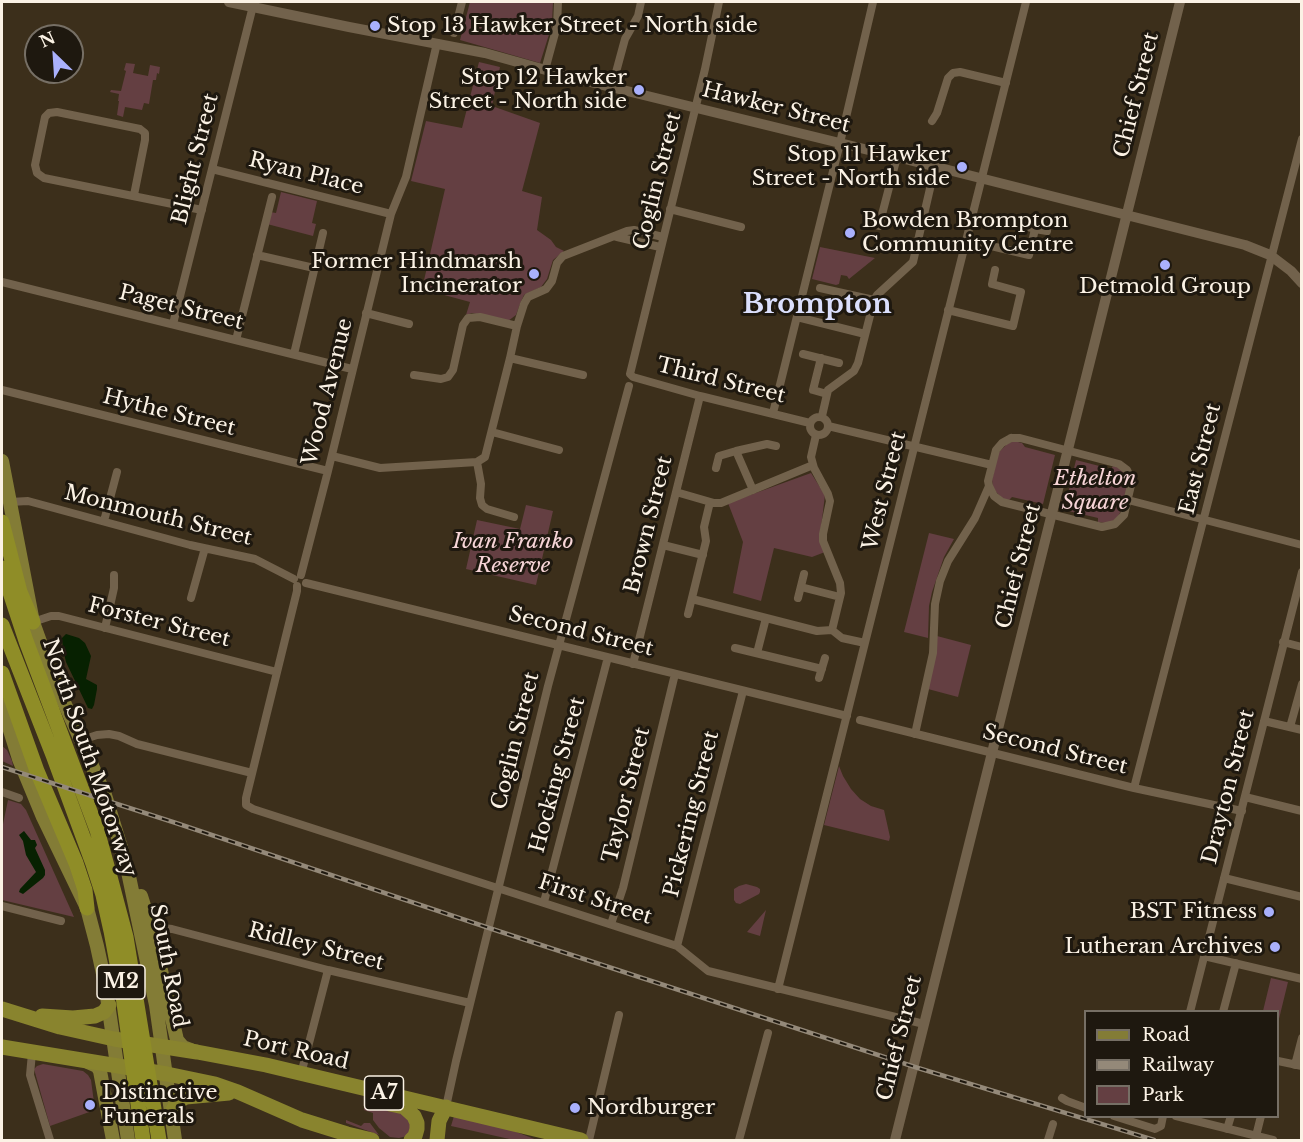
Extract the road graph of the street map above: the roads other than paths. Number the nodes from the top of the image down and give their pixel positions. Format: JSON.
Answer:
{"nodes":[{"id":1,"x":229,"y":2,"type":"edge"},
{"id":2,"x":462,"y":2,"type":"edge"},
{"id":3,"x":558,"y":2,"type":"edge"},
{"id":4,"x":641,"y":2,"type":"edge"},
{"id":5,"x":719,"y":2,"type":"edge"},
{"id":6,"x":873,"y":2,"type":"edge"},
{"id":7,"x":1026,"y":2,"type":"edge"},
{"id":8,"x":1180,"y":2,"type":"edge"},
{"id":9,"x":253,"y":4,"type":"edge"},
{"id":10,"x":454,"y":33,"type":"dead end"},
{"id":11,"x":437,"y":44,"type":"junction"},
{"id":12,"x":545,"y":70,"type":"junction"},
{"id":13,"x":1006,"y":83,"type":"junction"},
{"id":14,"x":612,"y":87,"type":"junction"},
{"id":15,"x":695,"y":108,"type":"junction"},
{"id":16,"x":932,"y":121,"type":"dead end"},
{"id":17,"x":1302,"y":139,"type":"edge"},
{"id":18,"x":840,"y":143,"type":"junction"},
{"id":19,"x":897,"y":157,"type":"junction"},
{"id":20,"x":935,"y":167,"type":"junction"},
{"id":21,"x":212,"y":169,"type":"junction"},
{"id":22,"x":981,"y":179,"type":"junction"},
{"id":23,"x":134,"y":195,"type":"junction"},
{"id":24,"x":272,"y":197,"type":"dead end"},
{"id":25,"x":670,"y":209,"type":"junction"},
{"id":26,"x":202,"y":210,"type":"junction"},
{"id":27,"x":391,"y":214,"type":"junction"},
{"id":28,"x":1128,"y":215,"type":"junction"},
{"id":29,"x":1009,"y":222,"type":"dead end"},
{"id":30,"x":879,"y":226,"type":"dead end"},
{"id":31,"x":741,"y":227,"type":"dead end"},
{"id":32,"x":1035,"y":228,"type":"junction"},
{"id":33,"x":1047,"y":231,"type":"dead end"},
{"id":34,"x":323,"y":233,"type":"dead end"},
{"id":35,"x":614,"y":236,"type":"junction"},
{"id":36,"x":663,"y":237,"type":"junction"},
{"id":37,"x":966,"y":240,"type":"junction"},
{"id":38,"x":660,"y":247,"type":"junction"},
{"id":39,"x":257,"y":255,"type":"junction"},
{"id":40,"x":1270,"y":255,"type":"junction"},
{"id":41,"x":314,"y":268,"type":"junction"},
{"id":42,"x":995,"y":270,"type":"dead end"},
{"id":43,"x":2,"y":282,"type":"edge"},
{"id":44,"x":1302,"y":283,"type":"edge"},
{"id":45,"x":820,"y":288,"type":"dead end"},
{"id":46,"x":874,"y":300,"type":"junction"},
{"id":47,"x":948,"y":310,"type":"junction"},
{"id":48,"x":366,"y":313,"type":"junction"},
{"id":49,"x":797,"y":317,"type":"junction"},
{"id":50,"x":173,"y":324,"type":"junction"},
{"id":51,"x":409,"y":324,"type":"dead end"},
{"id":52,"x":517,"y":326,"type":"junction"},
{"id":53,"x":865,"y":334,"type":"junction"},
{"id":54,"x":236,"y":340,"type":"junction"},
{"id":55,"x":294,"y":354,"type":"junction"},
{"id":56,"x":804,"y":354,"type":"dead end"},
{"id":57,"x":510,"y":358,"type":"junction"},
{"id":58,"x":821,"y":358,"type":"junction"},
{"id":59,"x":839,"y":363,"type":"dead end"},
{"id":60,"x":631,"y":368,"type":"joint"},
{"id":61,"x":352,"y":369,"type":"junction"},
{"id":62,"x":414,"y":375,"type":"dead end"},
{"id":63,"x":583,"y":375,"type":"dead end"},
{"id":64,"x":629,"y":386,"type":"dead end"},
{"id":65,"x":2,"y":390,"type":"edge"},
{"id":66,"x":827,"y":394,"type":"junction"},
{"id":67,"x":700,"y":396,"type":"junction"},
{"id":68,"x":773,"y":413,"type":"junction"},
{"id":69,"x":822,"y":416,"type":"junction"},
{"id":70,"x":810,"y":423,"type":"junction"},
{"id":71,"x":828,"y":426,"type":"junction"},
{"id":72,"x":492,"y":432,"type":"junction"},
{"id":73,"x":816,"y":435,"type":"junction"},
{"id":74,"x":776,"y":446,"type":"dead end"},
{"id":75,"x":914,"y":447,"type":"junction"},
{"id":76,"x":559,"y":450,"type":"dead end"},
{"id":77,"x":736,"y":451,"type":"junction"},
{"id":78,"x":1068,"y":451,"type":"junction"},
{"id":79,"x":332,"y":456,"type":"junction"},
{"id":80,"x":2,"y":461,"type":"edge"},
{"id":81,"x":477,"y":462,"type":"junction"},
{"id":82,"x":813,"y":465,"type":"junction"},
{"id":83,"x":992,"y":465,"type":"junction"},
{"id":84,"x":716,"y":468,"type":"dead end"},
{"id":85,"x":328,"y":471,"type":"junction"},
{"id":86,"x":117,"y":472,"type":"dead end"},
{"id":87,"x":989,"y":486,"type":"junction"},
{"id":88,"x":753,"y":490,"type":"junction"},
{"id":89,"x":676,"y":492,"type":"junction"},
{"id":90,"x":997,"y":498,"type":"junction"},
{"id":91,"x":1128,"y":500,"type":"junction"},
{"id":92,"x":982,"y":501,"type":"junction"},
{"id":93,"x":10,"y":502,"type":"junction"},
{"id":94,"x":710,"y":502,"type":"junction"},
{"id":95,"x":1052,"y":515,"type":"junction"},
{"id":96,"x":514,"y":517,"type":"dead end"},
{"id":97,"x":1204,"y":520,"type":"junction"},
{"id":98,"x":104,"y":521,"type":"junction"},
{"id":99,"x":2,"y":522,"type":"edge"},
{"id":100,"x":663,"y":545,"type":"junction"},
{"id":101,"x":1302,"y":545,"type":"edge"},
{"id":102,"x":205,"y":548,"type":"junction"},
{"id":103,"x":703,"y":555,"type":"junction"},
{"id":104,"x":2,"y":568,"type":"edge"},
{"id":105,"x":1302,"y":572,"type":"edge"},
{"id":106,"x":804,"y":574,"type":"dead end"},
{"id":107,"x":114,"y":575,"type":"dead end"},
{"id":108,"x":299,"y":581,"type":"junction"},
{"id":109,"x":1300,"y":582,"type":"edge"},
{"id":110,"x":801,"y":587,"type":"junction"},
{"id":111,"x":840,"y":597,"type":"junction"},
{"id":112,"x":191,"y":598,"type":"dead end"},
{"id":113,"x":798,"y":598,"type":"dead end"},
{"id":114,"x":692,"y":599,"type":"junction"},
{"id":115,"x":688,"y":614,"type":"dead end"},
{"id":116,"x":766,"y":618,"type":"junction"},
{"id":117,"x":33,"y":622,"type":"junction"},
{"id":118,"x":2,"y":625,"type":"edge"},
{"id":119,"x":105,"y":628,"type":"junction"},
{"id":120,"x":832,"y":630,"type":"junction"},
{"id":121,"x":1283,"y":642,"type":"junction"},
{"id":122,"x":865,"y":643,"type":"junction"},
{"id":123,"x":559,"y":645,"type":"junction"},
{"id":124,"x":1302,"y":647,"type":"edge"},
{"id":125,"x":735,"y":648,"type":"dead end"},
{"id":126,"x":757,"y":653,"type":"junction"},
{"id":127,"x":608,"y":657,"type":"junction"},
{"id":128,"x":825,"y":658,"type":"dead end"},
{"id":129,"x":633,"y":664,"type":"junction"},
{"id":130,"x":822,"y":669,"type":"junction"},
{"id":131,"x":277,"y":672,"type":"junction"},
{"id":132,"x":2,"y":673,"type":"edge"},
{"id":133,"x":675,"y":674,"type":"junction"},
{"id":134,"x":819,"y":678,"type":"dead end"},
{"id":135,"x":1302,"y":684,"type":"edge"},
{"id":136,"x":742,"y":691,"type":"junction"},
{"id":137,"x":2,"y":705,"type":"edge"},
{"id":138,"x":847,"y":716,"type":"junction"},
{"id":139,"x":860,"y":720,"type":"dead end"},
{"id":140,"x":1264,"y":721,"type":"junction"},
{"id":141,"x":1290,"y":727,"type":"junction"},
{"id":142,"x":1302,"y":730,"type":"edge"},
{"id":143,"x":6,"y":732,"type":"edge"},
{"id":144,"x":915,"y":734,"type":"junction"},
{"id":145,"x":82,"y":740,"type":"junction"},
{"id":146,"x":991,"y":753,"type":"junction"},
{"id":147,"x":252,"y":773,"type":"junction"},
{"id":148,"x":1134,"y":788,"type":"junction"},
{"id":149,"x":2,"y":792,"type":"edge"},
{"id":150,"x":1245,"y":797,"type":"junction"},
{"id":151,"x":19,"y":798,"type":"dead end"},
{"id":152,"x":253,"y":809,"type":"joint"},
{"id":153,"x":1242,"y":811,"type":"junction"},
{"id":154,"x":1302,"y":811,"type":"edge"},
{"id":155,"x":127,"y":867,"type":"junction"},
{"id":156,"x":1224,"y":878,"type":"junction"},
{"id":157,"x":499,"y":888,"type":"junction"},
{"id":158,"x":1302,"y":897,"type":"edge"},
{"id":159,"x":544,"y":902,"type":"junction"},
{"id":160,"x":2,"y":906,"type":"edge"},
{"id":161,"x":87,"y":908,"type":"junction"},
{"id":162,"x":61,"y":921,"type":"dead end"},
{"id":163,"x":611,"y":924,"type":"junction"},
{"id":164,"x":152,"y":931,"type":"junction"},
{"id":165,"x":677,"y":946,"type":"junction"},
{"id":166,"x":1204,"y":956,"type":"junction"},
{"id":167,"x":1236,"y":963,"type":"junction"},
{"id":168,"x":328,"y":970,"type":"junction"},
{"id":169,"x":1302,"y":979,"type":"edge"},
{"id":170,"x":778,"y":989,"type":"junction"},
{"id":171,"x":470,"y":1003,"type":"junction"},
{"id":172,"x":109,"y":1005,"type":"junction"},
{"id":173,"x":2,"y":1009,"type":"edge"},
{"id":174,"x":1190,"y":1010,"type":"edge"},
{"id":175,"x":1223,"y":1010,"type":"edge"},
{"id":176,"x":18,"y":1015,"type":"junction"},
{"id":177,"x":620,"y":1015,"type":"dead end"},
{"id":178,"x":924,"y":1024,"type":"junction"},
{"id":179,"x":768,"y":1033,"type":"dead end"},
{"id":180,"x":1302,"y":1038,"type":"edge"},
{"id":181,"x":117,"y":1040,"type":"junction"},
{"id":182,"x":157,"y":1046,"type":"junction"},
{"id":183,"x":2,"y":1047,"type":"edge"},
{"id":184,"x":197,"y":1052,"type":"junction"},
{"id":185,"x":32,"y":1053,"type":"junction"},
{"id":186,"x":1279,"y":1061,"type":"edge"},
{"id":187,"x":88,"y":1062,"type":"junction"},
{"id":188,"x":1298,"y":1066,"type":"edge"},
{"id":189,"x":121,"y":1067,"type":"junction"},
{"id":190,"x":162,"y":1073,"type":"junction"},
{"id":191,"x":301,"y":1074,"type":"junction"},
{"id":192,"x":323,"y":1079,"type":"junction"},
{"id":193,"x":238,"y":1092,"type":"junction"},
{"id":194,"x":1062,"y":1098,"type":"dead end"},
{"id":195,"x":1084,"y":1106,"type":"edge"},
{"id":196,"x":446,"y":1107,"type":"junction"},
{"id":197,"x":172,"y":1112,"type":"junction"},
{"id":198,"x":1120,"y":1118,"type":"edge"},
{"id":199,"x":1163,"y":1118,"type":"edge"},
{"id":200,"x":1192,"y":1118,"type":"edge"},
{"id":201,"x":1230,"y":1118,"type":"edge"},
{"id":202,"x":1260,"y":1118,"type":"edge"},
{"id":203,"x":1053,"y":1124,"type":"dead end"},
{"id":204,"x":1227,"y":1129,"type":"junction"},
{"id":205,"x":1256,"y":1136,"type":"junction"},
{"id":206,"x":50,"y":1140,"type":"edge"},
{"id":207,"x":113,"y":1140,"type":"edge"},
{"id":208,"x":128,"y":1140,"type":"edge"},
{"id":209,"x":143,"y":1140,"type":"edge"},
{"id":210,"x":159,"y":1140,"type":"edge"},
{"id":211,"x":176,"y":1140,"type":"edge"},
{"id":212,"x":372,"y":1140,"type":"edge"},
{"id":213,"x":411,"y":1140,"type":"edge"},
{"id":214,"x":436,"y":1140,"type":"edge"},
{"id":215,"x":580,"y":1140,"type":"edge"},
{"id":216,"x":589,"y":1140,"type":"edge"},
{"id":217,"x":739,"y":1140,"type":"edge"},
{"id":218,"x":895,"y":1140,"type":"edge"},
{"id":219,"x":1048,"y":1140,"type":"edge"},
{"id":220,"x":1273,"y":1140,"type":"edge"}],
"edges":[{"from":1,"to":9,"type":"street","name":"Hawker Street"},
{"from":2,"to":10,"type":"street"},
{"from":3,"to":12,"type":"street"},
{"from":4,"to":14,"type":"street"},
{"from":5,"to":15,"type":"street","name":"Coglin Street"},
{"from":6,"to":18,"type":"street"},
{"from":7,"to":13,"type":"street","name":"West Street"},
{"from":8,"to":28,"type":"street","name":"Chief Street"},
{"from":9,"to":11,"type":"street","name":"Hawker Street"},
{"from":9,"to":21,"type":"street","name":"Blight Street"},
{"from":11,"to":12,"type":"street","name":"Hawker Street"},
{"from":11,"to":27,"type":"street","name":"Wood Avenue"},
{"from":12,"to":14,"type":"street","name":"Hawker Street"},
{"from":13,"to":16,"type":"street"},
{"from":13,"to":22,"type":"street","name":"West Street"},
{"from":14,"to":15,"type":"street","name":"Hawker Street"},
{"from":15,"to":18,"type":"street","name":"Hawker Street"},
{"from":15,"to":25,"type":"street","name":"Coglin Street"},
{"from":17,"to":40,"type":"street","name":"East Street"},
{"from":18,"to":19,"type":"street","name":"Hawker Street"},
{"from":18,"to":49,"type":"street"},
{"from":19,"to":20,"type":"street","name":"Hawker Street"},
{"from":19,"to":30,"type":"street"},
{"from":20,"to":22,"type":"street","name":"Hawker Street"},
{"from":20,"to":46,"type":"street"},
{"from":21,"to":26,"type":"street","name":"Blight Street"},
{"from":21,"to":27,"type":"street","name":"Ryan Place"},
{"from":22,"to":28,"type":"street","name":"Hawker Street"},
{"from":22,"to":37,"type":"street","name":"West Street"},
{"from":23,"to":23,"type":"street"},
{"from":23,"to":26,"type":"street"},
{"from":24,"to":39,"type":"street"},
{"from":25,"to":31,"type":"street"},
{"from":25,"to":36,"type":"street","name":"Coglin Street"},
{"from":26,"to":50,"type":"street","name":"Blight Street"},
{"from":27,"to":48,"type":"street","name":"Wood Avenue"},
{"from":28,"to":40,"type":"street","name":"Hawker Street"},
{"from":28,"to":78,"type":"street","name":"Chief Street"},
{"from":29,"to":32,"type":"street"},
{"from":32,"to":33,"type":"street"},
{"from":32,"to":37,"type":"street"},
{"from":34,"to":41,"type":"street"},
{"from":35,"to":36,"type":"street"},
{"from":35,"to":38,"type":"street"},
{"from":35,"to":52,"type":"street"},
{"from":36,"to":38,"type":"street","name":"Coglin Street"},
{"from":37,"to":47,"type":"street","name":"West Street"},
{"from":38,"to":60,"type":"street","name":"Coglin Street"},
{"from":39,"to":41,"type":"street"},
{"from":39,"to":54,"type":"street"},
{"from":40,"to":44,"type":"street","name":"Hawker Street"},
{"from":40,"to":97,"type":"street","name":"East Street"},
{"from":41,"to":55,"type":"street"},
{"from":42,"to":47,"type":"street"},
{"from":43,"to":50,"type":"street","name":"Paget Street"},
{"from":45,"to":46,"type":"street"},
{"from":46,"to":53,"type":"street"},
{"from":47,"to":75,"type":"street","name":"West Street"},
{"from":48,"to":51,"type":"street"},
{"from":48,"to":61,"type":"street","name":"Wood Avenue"},
{"from":49,"to":53,"type":"street"},
{"from":49,"to":68,"type":"street"},
{"from":50,"to":54,"type":"street","name":"Paget Street"},
{"from":52,"to":57,"type":"street"},
{"from":52,"to":62,"type":"street"},
{"from":53,"to":66,"type":"street"},
{"from":54,"to":55,"type":"street","name":"Paget Street"},
{"from":55,"to":61,"type":"street","name":"Paget Street"},
{"from":56,"to":58,"type":"street"},
{"from":57,"to":63,"type":"street"},
{"from":57,"to":72,"type":"street"},
{"from":58,"to":59,"type":"street"},
{"from":58,"to":66,"type":"street"},
{"from":60,"to":67,"type":"street","name":"Third Street"},
{"from":61,"to":79,"type":"street","name":"Wood Avenue"},
{"from":64,"to":123,"type":"street","name":"Coglin Street"},
{"from":65,"to":85,"type":"street","name":"Hythe Street"},
{"from":66,"to":69,"type":"street"},
{"from":67,"to":68,"type":"street","name":"Third Street"},
{"from":67,"to":89,"type":"street","name":"Brown Street"},
{"from":68,"to":70,"type":"street","name":"Third Street"},
{"from":69,"to":70,"type":"street"},
{"from":69,"to":71,"type":"street"},
{"from":70,"to":73,"type":"street"},
{"from":71,"to":73,"type":"street"},
{"from":71,"to":75,"type":"street"},
{"from":72,"to":76,"type":"street"},
{"from":72,"to":81,"type":"street"},
{"from":73,"to":82,"type":"street"},
{"from":74,"to":77,"type":"street"},
{"from":75,"to":83,"type":"street"},
{"from":75,"to":122,"type":"street","name":"West Street"},
{"from":77,"to":84,"type":"street"},
{"from":77,"to":88,"type":"street"},
{"from":78,"to":83,"type":"street"},
{"from":78,"to":91,"type":"street"},
{"from":78,"to":95,"type":"street","name":"Chief Street"},
{"from":79,"to":81,"type":"street"},
{"from":79,"to":85,"type":"street","name":"Wood Avenue"},
{"from":80,"to":93,"type":"main road","name":"South Road"},
{"from":81,"to":96,"type":"street"},
{"from":82,"to":88,"type":"street"},
{"from":82,"to":111,"type":"street"},
{"from":83,"to":87,"type":"street"},
{"from":85,"to":108,"type":"street","name":"Wood Avenue"},
{"from":86,"to":98,"type":"street"},
{"from":87,"to":90,"type":"street"},
{"from":87,"to":92,"type":"street"},
{"from":88,"to":94,"type":"street"},
{"from":89,"to":94,"type":"street"},
{"from":89,"to":100,"type":"street","name":"Brown Street"},
{"from":90,"to":92,"type":"street"},
{"from":90,"to":95,"type":"street"},
{"from":91,"to":95,"type":"street"},
{"from":91,"to":97,"type":"street"},
{"from":92,"to":144,"type":"street"},
{"from":93,"to":98,"type":"street","name":"Monmouth Street"},
{"from":93,"to":117,"type":"main road","name":"South Road"},
{"from":94,"to":103,"type":"street"},
{"from":95,"to":146,"type":"street","name":"Chief Street"},
{"from":97,"to":101,"type":"street"},
{"from":97,"to":148,"type":"street","name":"East Street"},
{"from":98,"to":102,"type":"street","name":"Monmouth Street"},
{"from":99,"to":117,"type":"highway"},
{"from":100,"to":103,"type":"street"},
{"from":100,"to":129,"type":"street","name":"Brown Street"},
{"from":102,"to":108,"type":"street","name":"Monmouth Street"},
{"from":102,"to":112,"type":"street"},
{"from":103,"to":114,"type":"street"},
{"from":104,"to":210,"type":"highway","name":"North South Motorway","number":"M2"},
{"from":105,"to":109,"type":"street","name":"Drayton Street"},
{"from":106,"to":110,"type":"street"},
{"from":107,"to":119,"type":"street"},
{"from":108,"to":123,"type":"street","name":"Second Street"},
{"from":108,"to":131,"type":"street","name":"Wood Avenue"},
{"from":109,"to":121,"type":"street","name":"Drayton Street"},
{"from":110,"to":111,"type":"street"},
{"from":110,"to":113,"type":"street"},
{"from":111,"to":120,"type":"street"},
{"from":114,"to":115,"type":"street"},
{"from":114,"to":116,"type":"street"},
{"from":116,"to":120,"type":"street"},
{"from":116,"to":126,"type":"street"},
{"from":117,"to":119,"type":"street","name":"Forster Street"},
{"from":117,"to":145,"type":"main road","name":"South Road"},
{"from":118,"to":209,"type":"highway","name":"North South Motorway","number":"M2"},
{"from":119,"to":131,"type":"street","name":"Forster Street"},
{"from":120,"to":122,"type":"street"},
{"from":121,"to":124,"type":"street"},
{"from":121,"to":140,"type":"street","name":"Drayton Street"},
{"from":122,"to":138,"type":"street","name":"West Street"},
{"from":123,"to":127,"type":"street","name":"Second Street"},
{"from":123,"to":157,"type":"street","name":"Coglin Street"},
{"from":125,"to":126,"type":"street"},
{"from":126,"to":130,"type":"street"},
{"from":127,"to":129,"type":"street","name":"Second Street"},
{"from":127,"to":159,"type":"street","name":"Hocking Street"},
{"from":128,"to":130,"type":"street"},
{"from":129,"to":133,"type":"street","name":"Second Street"},
{"from":130,"to":134,"type":"street"},
{"from":131,"to":147,"type":"street","name":"Wood Avenue"},
{"from":132,"to":161,"type":"highway"},
{"from":133,"to":136,"type":"street","name":"Second Street"},
{"from":133,"to":163,"type":"street","name":"Taylor Street"},
{"from":135,"to":141,"type":"street"},
{"from":136,"to":138,"type":"street","name":"Second Street"},
{"from":136,"to":165,"type":"street","name":"Pickering Street"},
{"from":137,"to":143,"type":"main road"},
{"from":138,"to":170,"type":"street","name":"West Street"},
{"from":139,"to":144,"type":"street","name":"Second Street"},
{"from":140,"to":141,"type":"street"},
{"from":140,"to":150,"type":"street","name":"Drayton Street"},
{"from":141,"to":142,"type":"street"},
{"from":143,"to":161,"type":"main road"},
{"from":144,"to":146,"type":"street","name":"Second Street"},
{"from":145,"to":147,"type":"street"},
{"from":145,"to":155,"type":"main road","name":"South Road"},
{"from":146,"to":148,"type":"street","name":"Second Street"},
{"from":146,"to":178,"type":"street","name":"Chief Street"},
{"from":147,"to":152,"type":"street","name":"Wood Avenue"},
{"from":148,"to":153,"type":"street","name":"Second Street"},
{"from":149,"to":151,"type":"street"},
{"from":150,"to":153,"type":"street","name":"Drayton Street"},
{"from":150,"to":154,"type":"street"},
{"from":152,"to":157,"type":"street","name":"First Street"},
{"from":153,"to":156,"type":"street","name":"Drayton Street"},
{"from":155,"to":164,"type":"main road"},
{"from":155,"to":182,"type":"main road","name":"South Road"},
{"from":156,"to":158,"type":"street"},
{"from":156,"to":166,"type":"street","name":"Drayton Street"},
{"from":157,"to":159,"type":"street","name":"First Street"},
{"from":157,"to":171,"type":"street","name":"Coglin Street"},
{"from":159,"to":163,"type":"street","name":"First Street"},
{"from":160,"to":162,"type":"street"},
{"from":161,"to":172,"type":"main road"},
{"from":163,"to":165,"type":"street","name":"First Street"},
{"from":164,"to":168,"type":"street","name":"Ridley Street"},
{"from":164,"to":184,"type":"main road"},
{"from":165,"to":170,"type":"street","name":"First Street"},
{"from":166,"to":167,"type":"street"},
{"from":166,"to":174,"type":"street","name":"Drayton Street"},
{"from":167,"to":169,"type":"street"},
{"from":167,"to":175,"type":"street"},
{"from":168,"to":171,"type":"street","name":"Ridley Street"},
{"from":168,"to":191,"type":"street"},
{"from":170,"to":178,"type":"street","name":"First Street"},
{"from":171,"to":196,"type":"street","name":"Coglin Street"},
{"from":172,"to":176,"type":"highway"},
{"from":172,"to":181,"type":"main road"},
{"from":173,"to":176,"type":"highway","name":"Port Road","number":"A7"},
{"from":176,"to":181,"type":"highway","name":"Port Road","number":"A7"},
{"from":177,"to":216,"type":"street"},
{"from":178,"to":218,"type":"street","name":"Chief Street"},
{"from":179,"to":217,"type":"street"},
{"from":180,"to":188,"type":"street"},
{"from":181,"to":182,"type":"highway","name":"Port Road","number":"A7"},
{"from":181,"to":189,"type":"main road"},
{"from":182,"to":184,"type":"highway","name":"Port Road","number":"A7"},
{"from":182,"to":190,"type":"main road","name":"South Road"},
{"from":183,"to":185,"type":"highway","number":"A7"},
{"from":184,"to":191,"type":"highway","name":"Port Road","number":"A7"},
{"from":185,"to":187,"type":"highway","number":"A7"},
{"from":185,"to":206,"type":"street"},
{"from":186,"to":188,"type":"street"},
{"from":187,"to":189,"type":"highway","number":"A7"},
{"from":187,"to":207,"type":"main road"},
{"from":189,"to":190,"type":"highway","number":"A7"},
{"from":189,"to":208,"type":"main road"},
{"from":190,"to":193,"type":"highway","number":"A7"},
{"from":190,"to":197,"type":"main road","name":"South Road"},
{"from":191,"to":192,"type":"highway","name":"Port Road","number":"A7"},
{"from":192,"to":196,"type":"highway","name":"Port Road","number":"A7"},
{"from":192,"to":213,"type":"highway"},
{"from":193,"to":197,"type":"highway"},
{"from":193,"to":212,"type":"highway","number":"A7"},
{"from":194,"to":195,"type":"street"},
{"from":196,"to":214,"type":"highway"},
{"from":196,"to":215,"type":"highway","name":"Port Road","number":"A7"},
{"from":197,"to":211,"type":"main road","name":"South Road"},
{"from":198,"to":199,"type":"street"},
{"from":200,"to":204,"type":"street"},
{"from":201,"to":204,"type":"street"},
{"from":202,"to":205,"type":"street"},
{"from":203,"to":219,"type":"street"},
{"from":204,"to":205,"type":"street"},
{"from":205,"to":220,"type":"street"}]}
